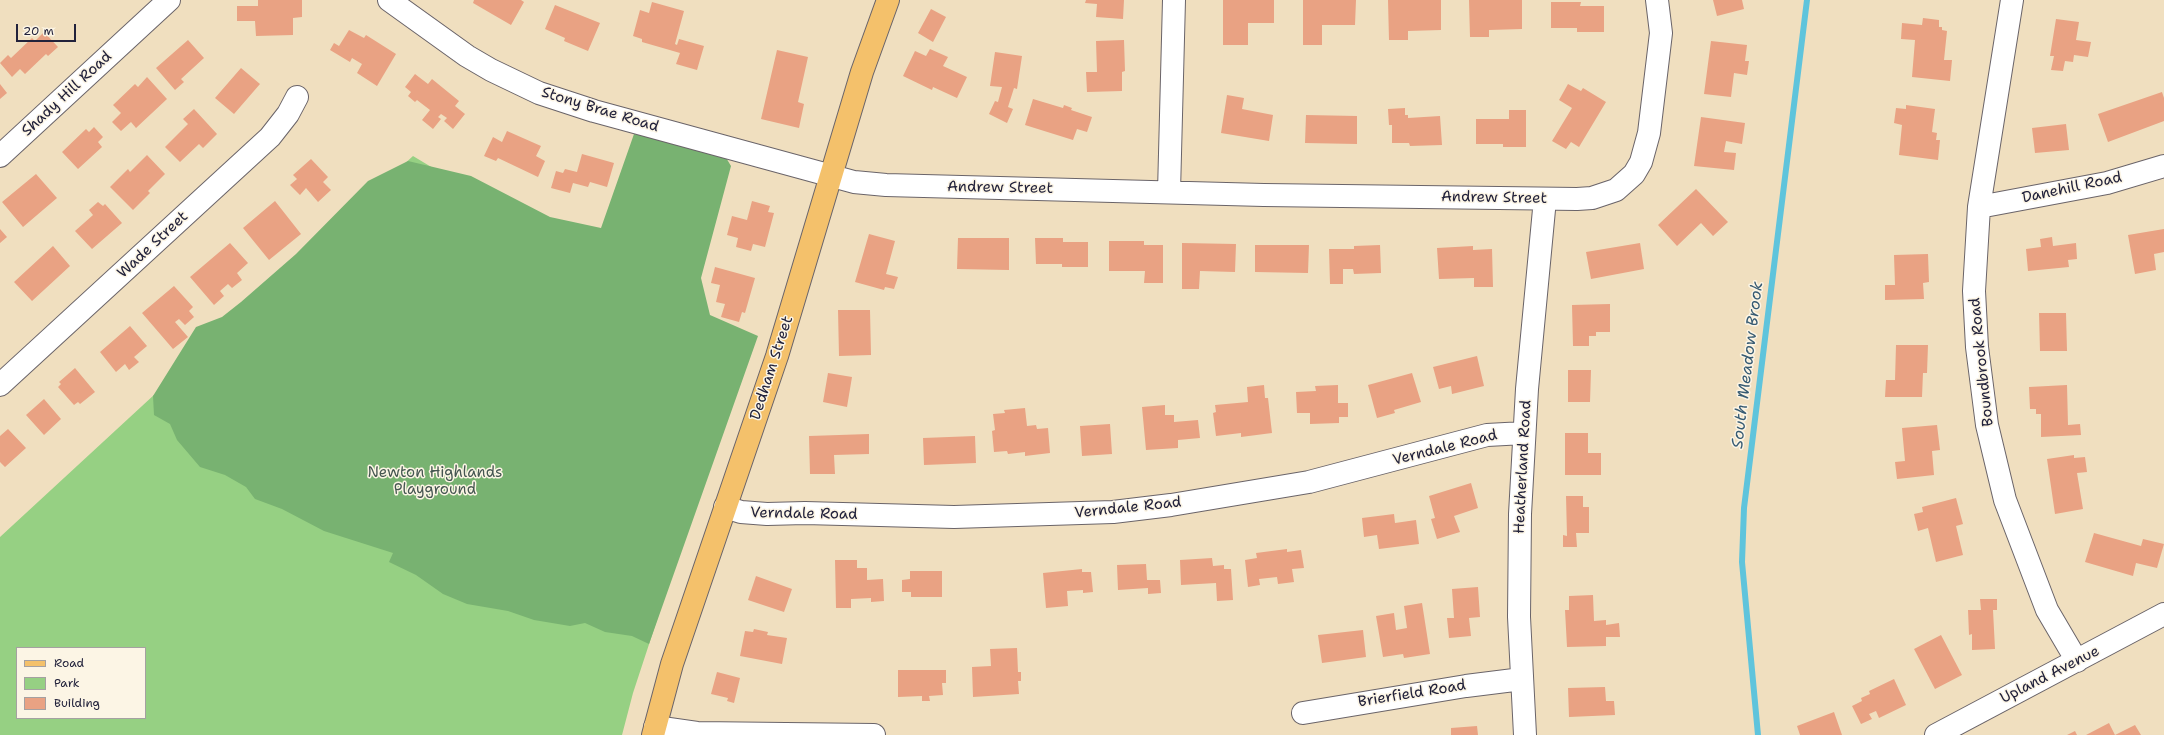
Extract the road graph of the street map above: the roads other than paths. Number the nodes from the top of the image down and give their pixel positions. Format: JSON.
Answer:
{"nodes":[{"id":1,"x":169,"y":0,"type":"edge"},
{"id":2,"x":390,"y":0,"type":"edge"},
{"id":3,"x":888,"y":0,"type":"edge"},
{"id":4,"x":1174,"y":0,"type":"edge"},
{"id":5,"x":1657,"y":0,"type":"edge"},
{"id":6,"x":2012,"y":0,"type":"edge"},
{"id":7,"x":297,"y":97,"type":"dead end"},
{"id":8,"x":0,"y":156,"type":"edge"},
{"id":9,"x":2164,"y":166,"type":"edge"},
{"id":10,"x":831,"y":176,"type":"junction"},
{"id":11,"x":1169,"y":192,"type":"junction"},
{"id":12,"x":1545,"y":199,"type":"junction"},
{"id":13,"x":1979,"y":207,"type":"junction"},
{"id":14,"x":0,"y":385,"type":"edge"},
{"id":15,"x":1524,"y":432,"type":"junction"},
{"id":16,"x":725,"y":507,"type":"junction"},
{"id":17,"x":2164,"y":614,"type":"edge"},
{"id":18,"x":2077,"y":661,"type":"junction"},
{"id":19,"x":1522,"y":679,"type":"junction"},
{"id":20,"x":1303,"y":713,"type":"dead end"},
{"id":21,"x":654,"y":731,"type":"edge"},
{"id":22,"x":874,"y":735,"type":"edge"},
{"id":23,"x":1525,"y":735,"type":"edge"},
{"id":24,"x":1936,"y":735,"type":"edge"}],
"edges":[{"from":1,"to":8,"type":"street","name":"Shady Hill Road"},
{"from":2,"to":10,"type":"street","name":"Stony Brae Road"},
{"from":3,"to":10,"type":"main road","name":"Dedham Street"},
{"from":4,"to":11,"type":"street"},
{"from":5,"to":12,"type":"street","name":"Andrew Street"},
{"from":6,"to":13,"type":"street","name":"Boundbrook Road"},
{"from":7,"to":14,"type":"street","name":"Wade Street"},
{"from":9,"to":13,"type":"street","name":"Danehill Road"},
{"from":10,"to":11,"type":"street","name":"Andrew Street"},
{"from":10,"to":16,"type":"main road","name":"Dedham Street"},
{"from":11,"to":12,"type":"street","name":"Andrew Street"},
{"from":12,"to":15,"type":"street","name":"Heatherland Road"},
{"from":13,"to":18,"type":"street","name":"Boundbrook Road"},
{"from":15,"to":16,"type":"street","name":"Verndale Road"},
{"from":15,"to":19,"type":"street","name":"Heatherland Road"},
{"from":16,"to":21,"type":"main road","name":"Dedham Street"},
{"from":17,"to":18,"type":"street","name":"Upland Avenue"},
{"from":18,"to":24,"type":"street","name":"Upland Avenue"},
{"from":19,"to":20,"type":"street","name":"Brierfield Road"},
{"from":19,"to":23,"type":"street","name":"Heatherland Road"},
{"from":21,"to":22,"type":"street"}]}
